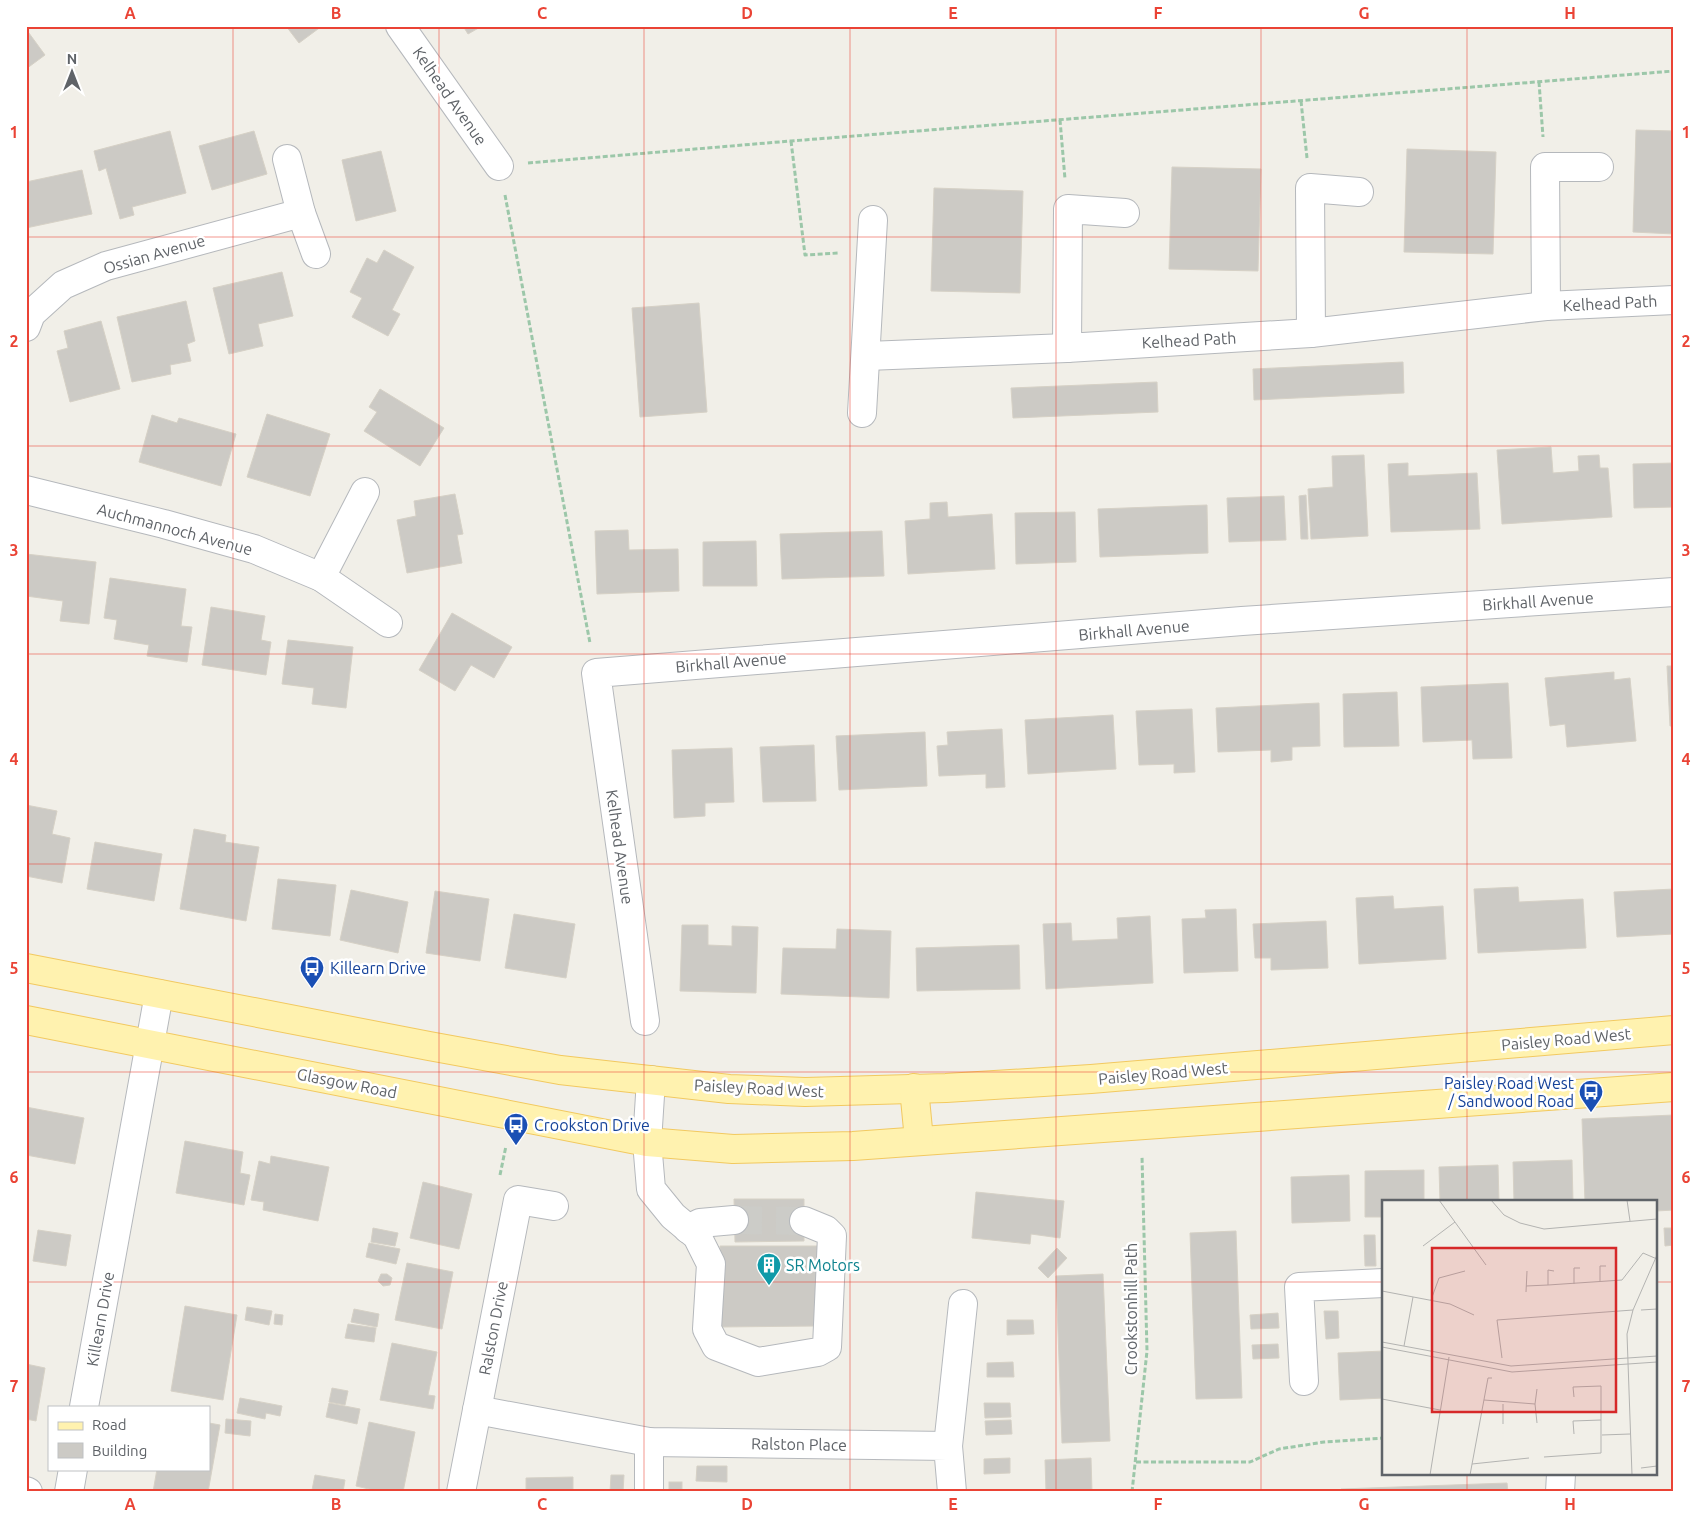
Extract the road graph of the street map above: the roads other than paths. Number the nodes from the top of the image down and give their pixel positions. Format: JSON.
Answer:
{"nodes":[{"id":1,"x":400,"y":26,"type":"edge"},
{"id":2,"x":287,"y":159,"type":"dead end"},
{"id":3,"x":499,"y":166,"type":"road end"},
{"id":4,"x":1599,"y":167,"type":"dead end"},
{"id":5,"x":1359,"y":192,"type":"dead end"},
{"id":6,"x":1125,"y":212,"type":"dead end"},
{"id":7,"x":301,"y":213,"type":"junction"},
{"id":8,"x":873,"y":220,"type":"dead end"},
{"id":9,"x":316,"y":254,"type":"dead end"},
{"id":10,"x":1674,"y":300,"type":"edge"},
{"id":11,"x":1546,"y":306,"type":"junction"},
{"id":12,"x":26,"y":326,"type":"edge"},
{"id":13,"x":1311,"y":333,"type":"junction"},
{"id":14,"x":1067,"y":348,"type":"junction"},
{"id":15,"x":866,"y":356,"type":"junction"},
{"id":16,"x":862,"y":413,"type":"dead end"},
{"id":17,"x":26,"y":490,"type":"edge"},
{"id":18,"x":364,"y":492,"type":"dead end"},
{"id":19,"x":321,"y":577,"type":"junction"},
{"id":20,"x":1674,"y":592,"type":"edge"},
{"id":21,"x":388,"y":623,"type":"dead end"},
{"id":22,"x":596,"y":673,"type":"joint"},
{"id":23,"x":26,"y":968,"type":"edge"},
{"id":24,"x":159,"y":994,"type":"junction"},
{"id":25,"x":26,"y":1020,"type":"edge"},
{"id":26,"x":646,"y":1021,"type":"dead end"},
{"id":27,"x":1674,"y":1030,"type":"edge"},
{"id":28,"x":150,"y":1044,"type":"junction"},
{"id":29,"x":651,"y":1080,"type":"junction"},
{"id":30,"x":1674,"y":1087,"type":"edge"},
{"id":31,"x":914,"y":1088,"type":"junction"},
{"id":32,"x":919,"y":1140,"type":"junction"},
{"id":33,"x":658,"y":1143,"type":"junction"},
{"id":34,"x":554,"y":1206,"type":"dead end"},
{"id":35,"x":734,"y":1220,"type":"tunnel mouth"},
{"id":36,"x":804,"y":1221,"type":"tunnel mouth"},
{"id":37,"x":688,"y":1229,"type":"junction"},
{"id":38,"x":1382,"y":1283,"type":"edge"},
{"id":39,"x":963,"y":1304,"type":"dead end"},
{"id":40,"x":1304,"y":1381,"type":"dead end"},
{"id":41,"x":84,"y":1406,"type":"edge"},
{"id":42,"x":477,"y":1410,"type":"junction"},
{"id":43,"x":649,"y":1442,"type":"junction"},
{"id":44,"x":948,"y":1446,"type":"junction"},
{"id":45,"x":73,"y":1470,"type":"edge"},
{"id":46,"x":1560,"y":1476,"type":"edge"},
{"id":47,"x":69,"y":1492,"type":"edge"},
{"id":48,"x":461,"y":1492,"type":"edge"},
{"id":49,"x":649,"y":1492,"type":"edge"},
{"id":50,"x":952,"y":1492,"type":"edge"},
{"id":51,"x":1560,"y":1492,"type":"edge"}],
"edges":[{"from":1,"to":3,"type":"street","name":"Kelhead Avenue"},
{"from":2,"to":7,"type":"street"},
{"from":4,"to":11,"type":"street","name":"Kelhead Path"},
{"from":5,"to":13,"type":"street"},
{"from":6,"to":14,"type":"street"},
{"from":7,"to":9,"type":"street"},
{"from":7,"to":12,"type":"street","name":"Ossian Avenue"},
{"from":8,"to":15,"type":"street"},
{"from":10,"to":11,"type":"street","name":"Kelhead Path"},
{"from":11,"to":13,"type":"street","name":"Kelhead Path"},
{"from":13,"to":14,"type":"street","name":"Kelhead Path"},
{"from":14,"to":15,"type":"street","name":"Kelhead Path"},
{"from":15,"to":16,"type":"street"},
{"from":17,"to":19,"type":"street","name":"Auchmannoch Avenue"},
{"from":18,"to":19,"type":"street"},
{"from":19,"to":21,"type":"street","name":"Auchmannoch Avenue"},
{"from":20,"to":22,"type":"street","name":"Birkhall Avenue"},
{"from":22,"to":26,"type":"street","name":"Kelhead Avenue"},
{"from":23,"to":24,"type":"main road"},
{"from":24,"to":28,"type":"street","name":"Killearn Drive"},
{"from":24,"to":29,"type":"main road"},
{"from":25,"to":28,"type":"main road","name":"Glasgow Road"},
{"from":27,"to":31,"type":"main road","name":"Paisley Road West"},
{"from":28,"to":33,"type":"main road","name":"Glasgow Road"},
{"from":28,"to":41,"type":"street","name":"Killearn Drive"},
{"from":29,"to":31,"type":"main road","name":"Paisley Road West"},
{"from":29,"to":33,"type":"street"},
{"from":30,"to":32,"type":"main road"},
{"from":31,"to":32,"type":"main road"},
{"from":32,"to":33,"type":"main road"},
{"from":33,"to":37,"type":"street"},
{"from":34,"to":42,"type":"street","name":"Ralston Drive"},
{"from":35,"to":37,"type":"street"},
{"from":36,"to":37,"type":"street"},
{"from":38,"to":40,"type":"street"},
{"from":39,"to":44,"type":"street"},
{"from":42,"to":43,"type":"street","name":"Ralston Place"},
{"from":42,"to":48,"type":"street","name":"Ralston Drive"},
{"from":43,"to":44,"type":"street","name":"Ralston Place"},
{"from":43,"to":49,"type":"street"},
{"from":44,"to":50,"type":"street"},
{"from":45,"to":47,"type":"street"},
{"from":46,"to":51,"type":"street"}]}
